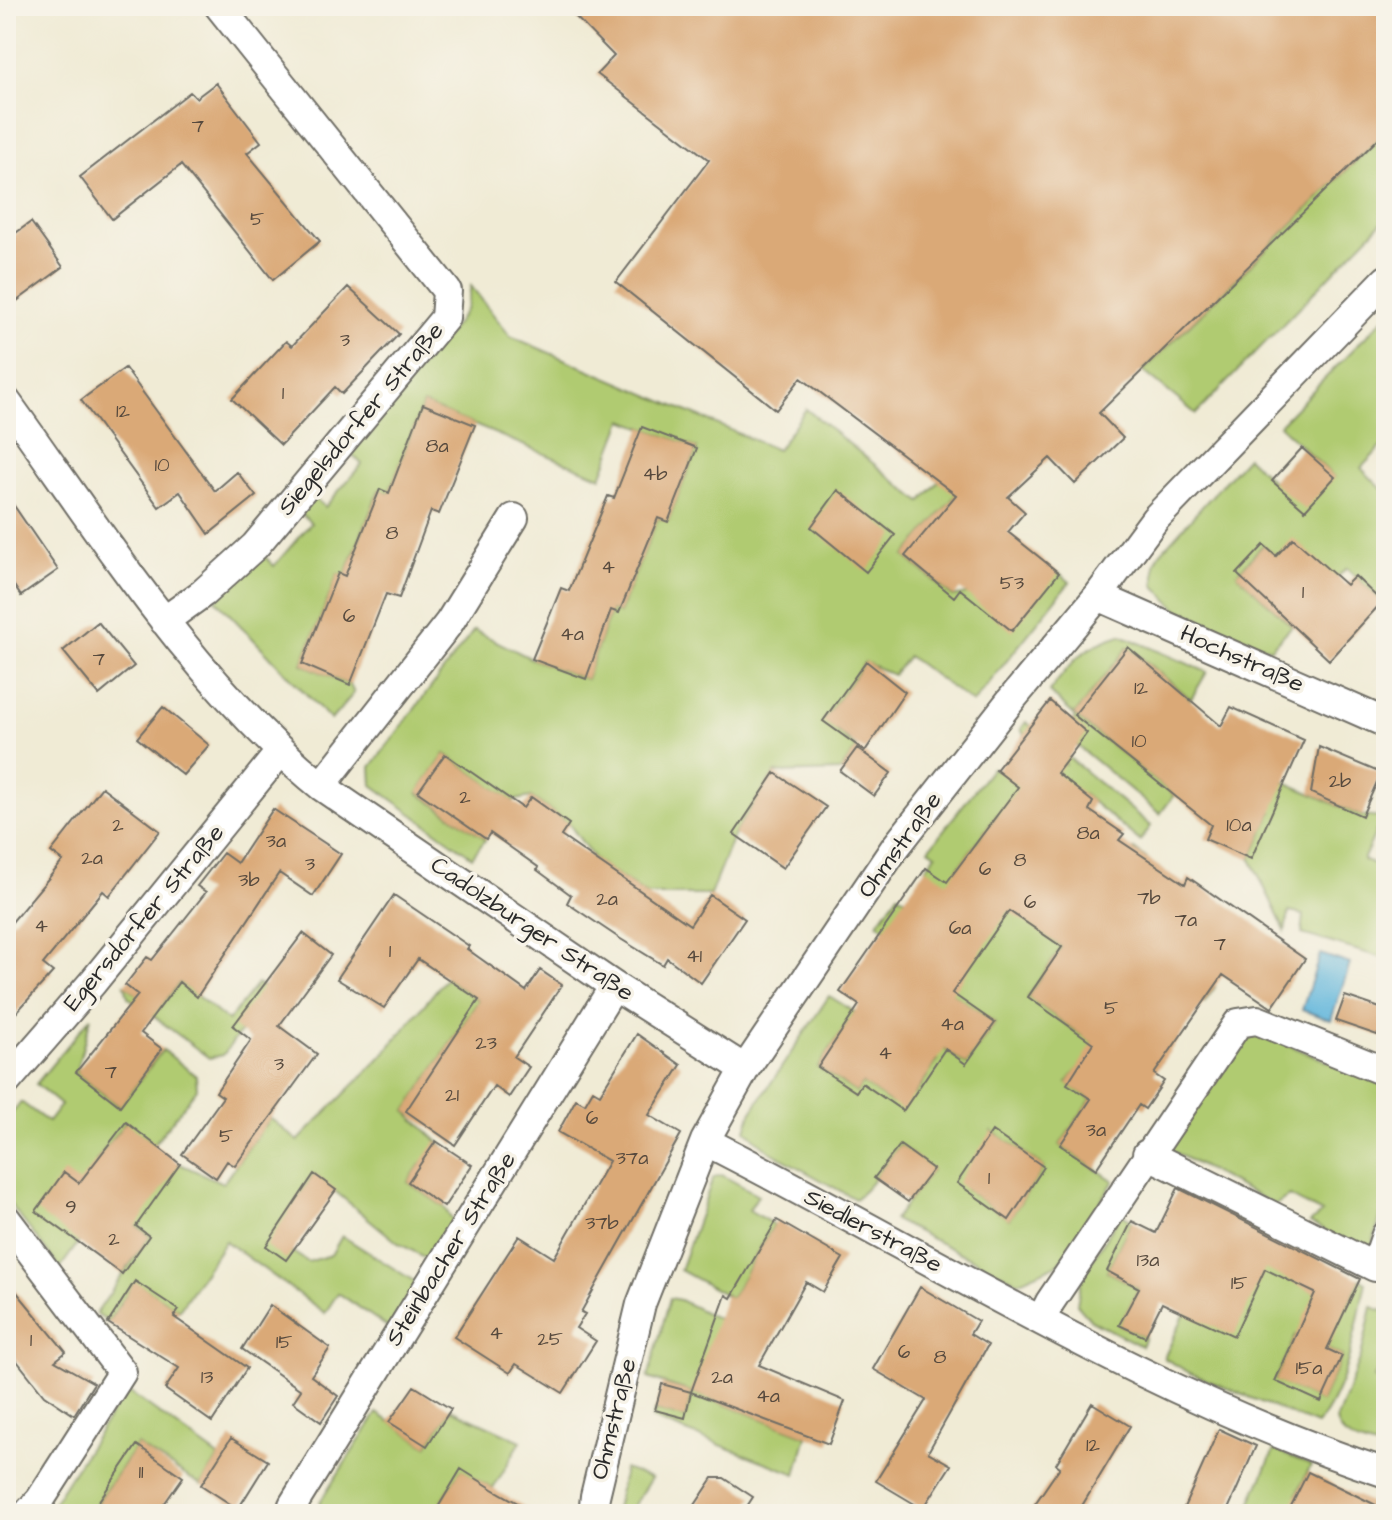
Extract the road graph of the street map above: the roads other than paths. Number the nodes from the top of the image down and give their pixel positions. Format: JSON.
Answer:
{"nodes":[{"id":1,"x":219,"y":6,"type":"edge"},
{"id":2,"x":1386,"y":280,"type":"edge"},
{"id":3,"x":6,"y":401,"type":"edge"},
{"id":4,"x":514,"y":518,"type":"dead end"},
{"id":5,"x":1098,"y":596,"type":"junction"},
{"id":6,"x":164,"y":621,"type":"junction"},
{"id":7,"x":1386,"y":723,"type":"edge"},
{"id":8,"x":280,"y":752,"type":"junction"},
{"id":9,"x":321,"y":786,"type":"junction"},
{"id":10,"x":614,"y":986,"type":"junction"},
{"id":11,"x":745,"y":1069,"type":"junction"},
{"id":12,"x":1386,"y":1072,"type":"edge"},
{"id":13,"x":6,"y":1082,"type":"edge"},
{"id":14,"x":705,"y":1141,"type":"junction"},
{"id":15,"x":1147,"y":1154,"type":"junction"},
{"id":16,"x":6,"y":1219,"type":"edge"},
{"id":17,"x":1386,"y":1235,"type":"edge"},
{"id":18,"x":1041,"y":1320,"type":"junction"},
{"id":19,"x":1386,"y":1473,"type":"edge"},
{"id":20,"x":27,"y":1514,"type":"edge"},
{"id":21,"x":296,"y":1514,"type":"edge"},
{"id":22,"x":593,"y":1514,"type":"edge"}],
"edges":[{"from":1,"to":6,"type":"street","name":"Siegelsdorfer Straße"},
{"from":2,"to":5,"type":"street","name":"Ohmstraße"},
{"from":3,"to":6,"type":"street","name":"Cadolzburger Straße"},
{"from":4,"to":9,"type":"street"},
{"from":5,"to":7,"type":"street","name":"Hochstraße"},
{"from":5,"to":11,"type":"street","name":"Ohmstraße"},
{"from":6,"to":8,"type":"street","name":"Cadolzburger Straße"},
{"from":8,"to":9,"type":"street","name":"Cadolzburger Straße"},
{"from":8,"to":13,"type":"street","name":"Egersdorfer Straße"},
{"from":9,"to":10,"type":"street","name":"Cadolzburger Straße"},
{"from":10,"to":11,"type":"street","name":"Cadolzburger Straße"},
{"from":10,"to":21,"type":"street","name":"Steinbacher Straße"},
{"from":11,"to":14,"type":"street","name":"Ohmstraße"},
{"from":12,"to":15,"type":"street"},
{"from":14,"to":18,"type":"street","name":"Siedlerstraße"},
{"from":14,"to":22,"type":"street","name":"Ohmstraße"},
{"from":15,"to":17,"type":"street"},
{"from":15,"to":18,"type":"street"},
{"from":16,"to":20,"type":"street"},
{"from":18,"to":19,"type":"street","name":"Siedlerstraße"}]}
